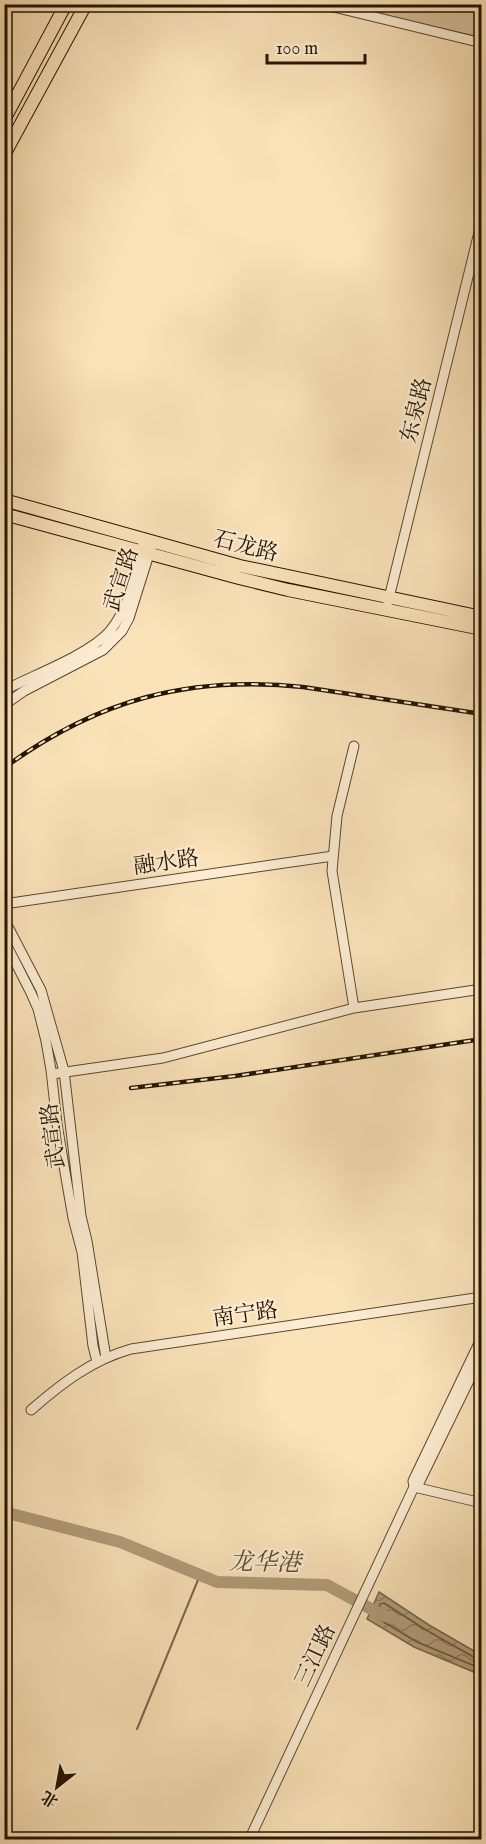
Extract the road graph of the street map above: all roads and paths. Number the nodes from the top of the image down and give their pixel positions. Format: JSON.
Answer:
{"nodes":[{"id":1,"x":66,"y":4,"type":"edge"},
{"id":2,"x":86,"y":4,"type":"edge"},
{"id":3,"x":321,"y":4,"type":"edge"},
{"id":4,"x":482,"y":43,"type":"edge"},
{"id":5,"x":4,"y":120,"type":"edge"},
{"id":6,"x":4,"y":155,"type":"edge"},
{"id":7,"x":482,"y":220,"type":"edge"},
{"id":8,"x":4,"y":500,"type":"edge"},
{"id":9,"x":4,"y":514,"type":"edge"},
{"id":10,"x":147,"y":547,"type":"junction"},
{"id":11,"x":387,"y":604,"type":"junction"},
{"id":12,"x":482,"y":617,"type":"edge"},
{"id":13,"x":482,"y":629,"type":"edge"},
{"id":14,"x":4,"y":693,"type":"edge"},
{"id":15,"x":4,"y":705,"type":"edge"},
{"id":16,"x":354,"y":746,"type":"dead end"},
{"id":17,"x":333,"y":856,"type":"junction"},
{"id":18,"x":4,"y":904,"type":"edge"},
{"id":19,"x":4,"y":920,"type":"edge"},
{"id":20,"x":4,"y":940,"type":"edge"},
{"id":21,"x":482,"y":989,"type":"edge"},
{"id":22,"x":354,"y":1008,"type":"junction"},
{"id":23,"x":64,"y":1071,"type":"junction"},
{"id":24,"x":52,"y":1074,"type":"junction"},
{"id":25,"x":482,"y":1297,"type":"edge"},
{"id":26,"x":482,"y":1337,"type":"edge"},
{"id":27,"x":482,"y":1354,"type":"edge"},
{"id":28,"x":102,"y":1360,"type":"junction"},
{"id":29,"x":31,"y":1410,"type":"dead end"},
{"id":30,"x":414,"y":1487,"type":"junction"},
{"id":31,"x":482,"y":1503,"type":"edge"},
{"id":32,"x":249,"y":1839,"type":"edge"}],
"edges":[{"from":1,"to":5,"type":"main road"},
{"from":2,"to":6,"type":"main road"},
{"from":3,"to":4,"type":"street"},
{"from":7,"to":11,"type":"street","name":"东泉路"},
{"from":8,"to":10,"type":"main road","name":"石龙路"},
{"from":9,"to":10,"type":"main road","name":"石龙路"},
{"from":10,"to":11,"type":"main road","name":"石龙路"},
{"from":10,"to":14,"type":"street"},
{"from":10,"to":15,"type":"street","name":"武宣路"},
{"from":11,"to":12,"type":"main road","name":"石龙路"},
{"from":11,"to":13,"type":"main road","name":"石龙路"},
{"from":16,"to":17,"type":"street"},
{"from":17,"to":18,"type":"street","name":"融水路"},
{"from":17,"to":22,"type":"street"},
{"from":19,"to":23,"type":"street","name":"武宣路"},
{"from":20,"to":24,"type":"street"},
{"from":21,"to":22,"type":"street"},
{"from":22,"to":23,"type":"street"},
{"from":23,"to":24,"type":"street"},
{"from":23,"to":28,"type":"street","name":"武宣路"},
{"from":24,"to":28,"type":"street"},
{"from":25,"to":28,"type":"street","name":"南宁路"},
{"from":26,"to":30,"type":"street","name":"三江路"},
{"from":27,"to":30,"type":"street","name":"三江路"},
{"from":28,"to":29,"type":"street","name":"南宁路"},
{"from":30,"to":31,"type":"street"},
{"from":30,"to":32,"type":"street","name":"三江路"}]}
